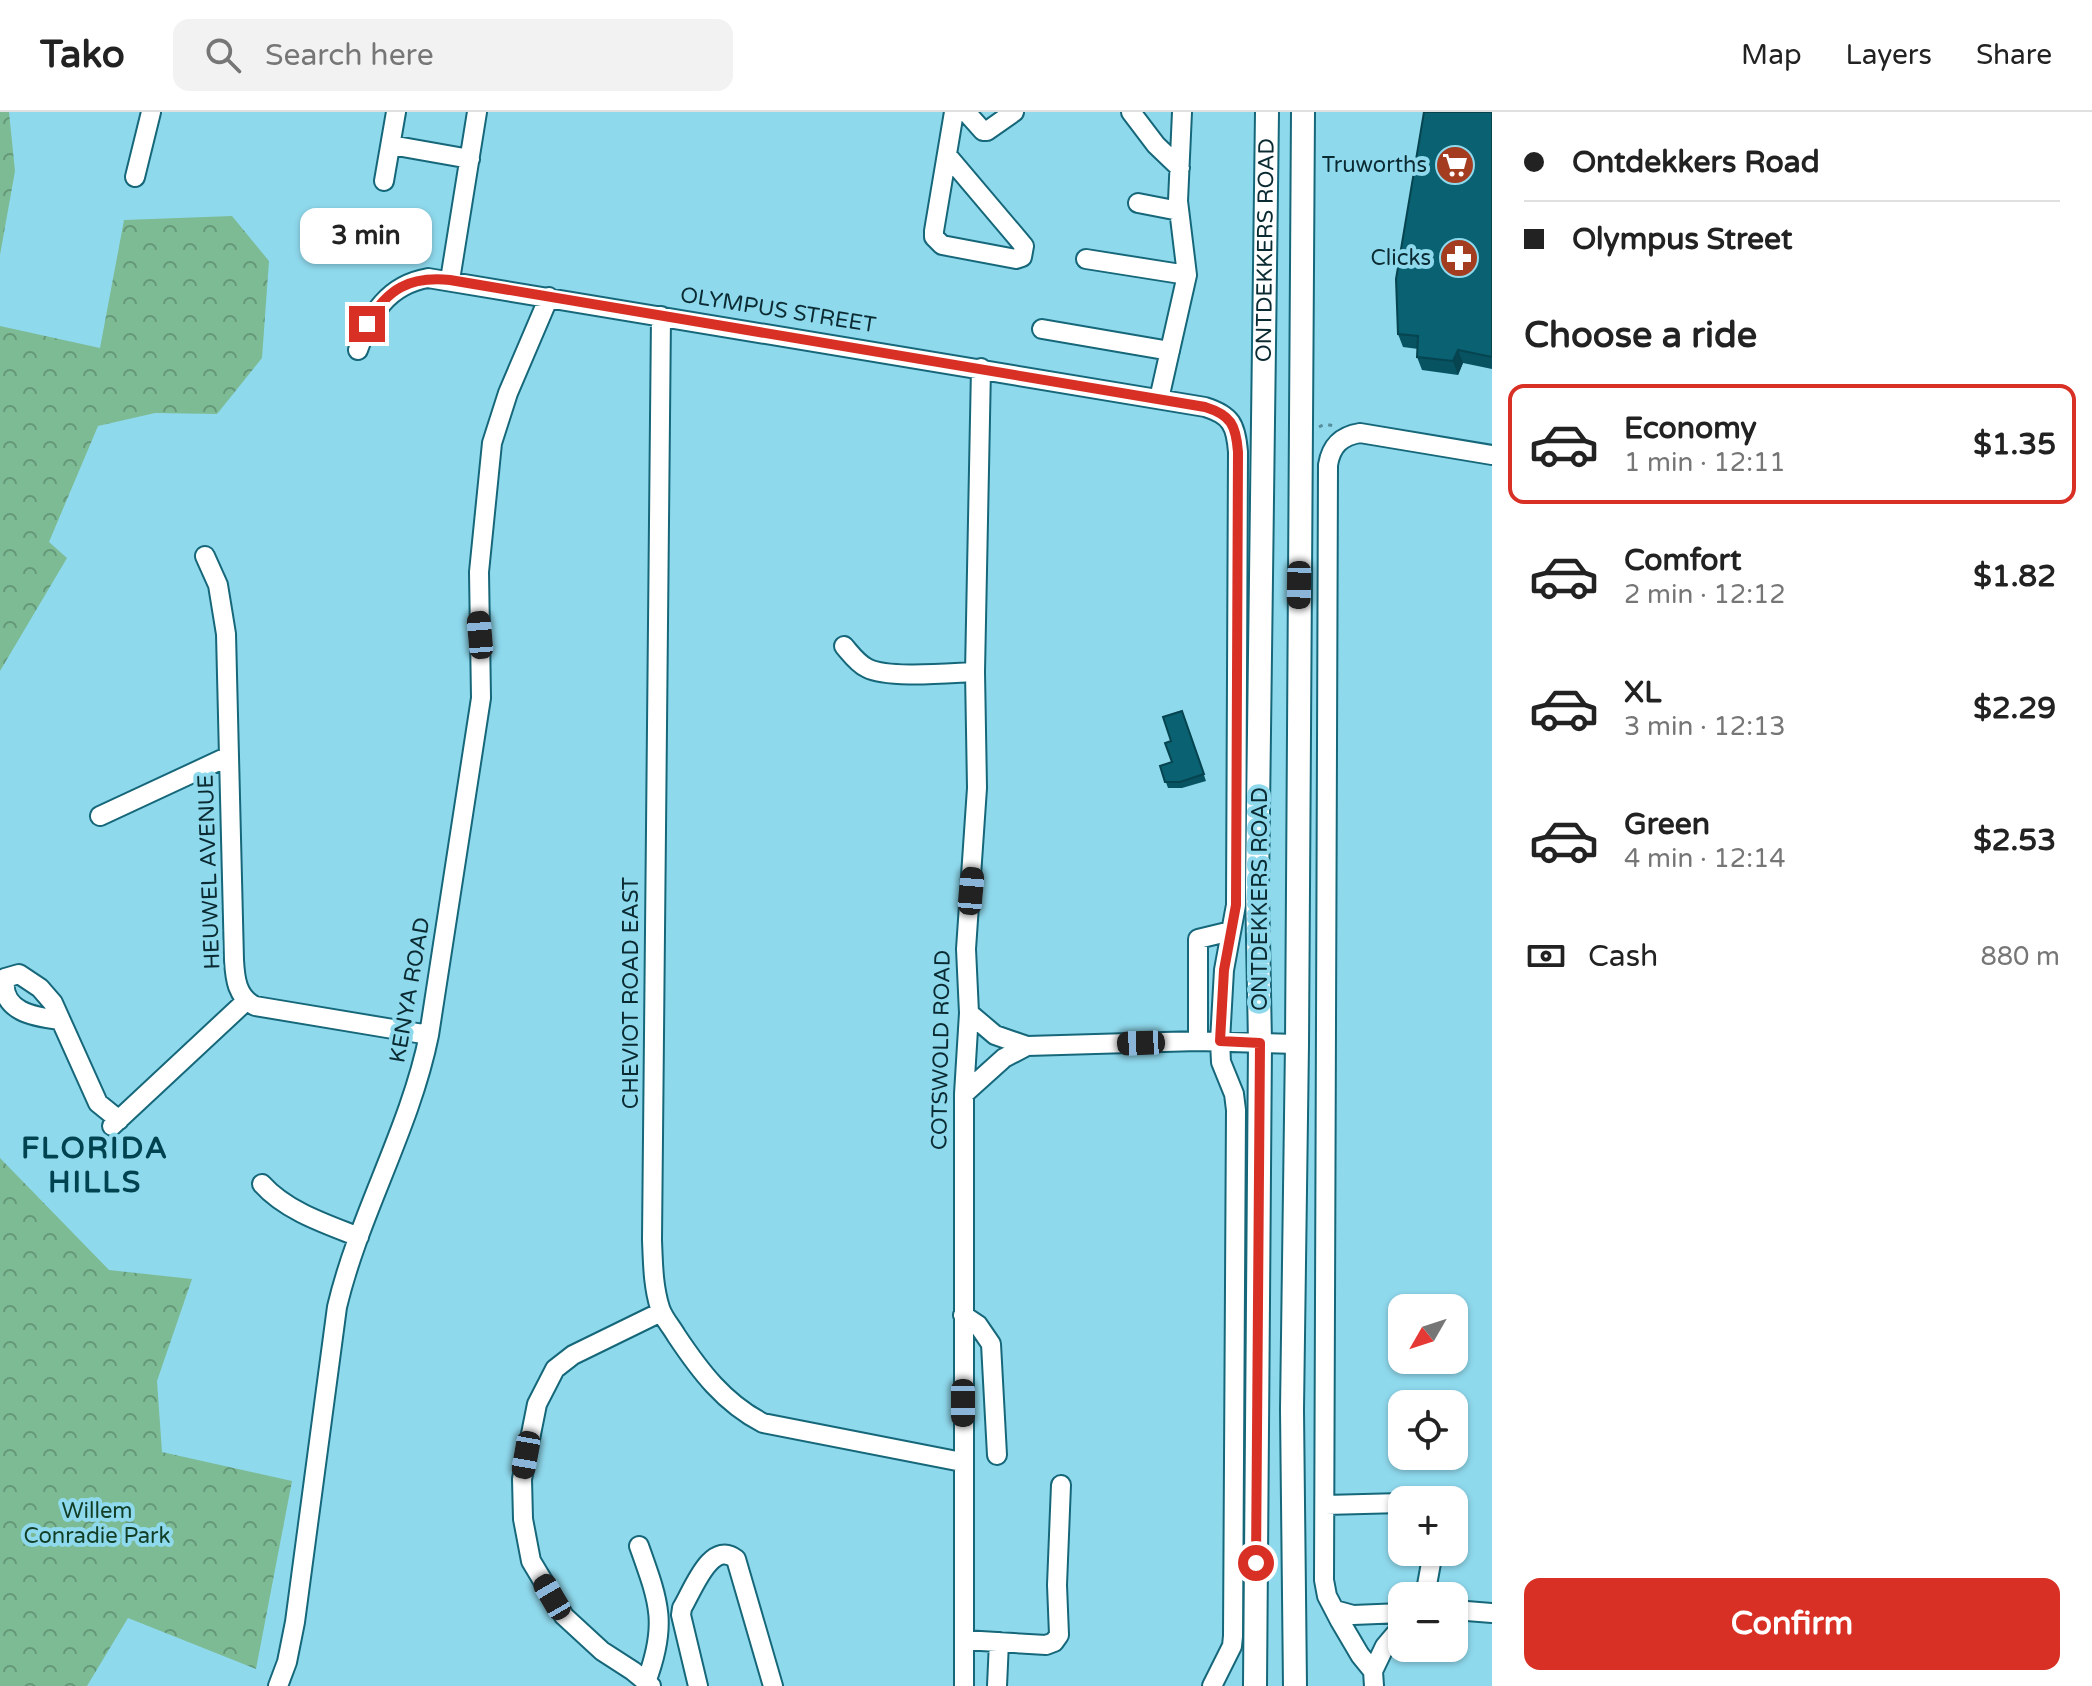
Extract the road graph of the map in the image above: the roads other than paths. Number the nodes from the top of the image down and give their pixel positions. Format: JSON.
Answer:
{"nodes":[{"id":1,"x":151,"y":112,"type":"edge"},
{"id":2,"x":396,"y":112,"type":"edge"},
{"id":3,"x":477,"y":112,"type":"edge"},
{"id":4,"x":954,"y":112,"type":"edge"},
{"id":5,"x":966,"y":112,"type":"edge"},
{"id":6,"x":1014,"y":112,"type":"edge"},
{"id":7,"x":1131,"y":112,"type":"edge"},
{"id":8,"x":1182,"y":112,"type":"edge"},
{"id":9,"x":1267,"y":112,"type":"edge"},
{"id":10,"x":1303,"y":112,"type":"edge"},
{"id":11,"x":391,"y":145,"type":"junction"},
{"id":12,"x":947,"y":155,"type":"junction"},
{"id":13,"x":470,"y":159,"type":"junction"},
{"id":14,"x":1180,"y":168,"type":"junction"},
{"id":15,"x":135,"y":177,"type":"dead end"},
{"id":16,"x":384,"y":181,"type":"dead end"},
{"id":17,"x":1138,"y":203,"type":"dead end"},
{"id":18,"x":1179,"y":211,"type":"junction"},
{"id":19,"x":1086,"y":259,"type":"dead end"},
{"id":20,"x":1187,"y":275,"type":"junction"},
{"id":21,"x":450,"y":280,"type":"junction"},
{"id":22,"x":549,"y":297,"type":"junction"},
{"id":23,"x":661,"y":316,"type":"junction"},
{"id":24,"x":1042,"y":329,"type":"dead end"},
{"id":25,"x":358,"y":350,"type":"dead end"},
{"id":26,"x":1170,"y":351,"type":"junction"},
{"id":27,"x":981,"y":368,"type":"junction"},
{"id":28,"x":1159,"y":399,"type":"junction"},
{"id":29,"x":1224,"y":414,"type":"joint"},
{"id":30,"x":1492,"y":455,"type":"edge"},
{"id":31,"x":205,"y":556,"type":"dead end"},
{"id":32,"x":844,"y":646,"type":"dead end"},
{"id":33,"x":975,"y":672,"type":"junction"},
{"id":34,"x":229,"y":756,"type":"junction"},
{"id":35,"x":100,"y":816,"type":"dead end"},
{"id":36,"x":1231,"y":931,"type":"junction"},
{"id":37,"x":246,"y":1001,"type":"junction"},
{"id":38,"x":969,"y":1013,"type":"junction"},
{"id":39,"x":60,"y":1020,"type":"dead end"},
{"id":40,"x":429,"y":1035,"type":"junction"},
{"id":41,"x":1198,"y":1041,"type":"junction"},
{"id":42,"x":1220,"y":1041,"type":"junction"},
{"id":43,"x":1260,"y":1043,"type":"junction"},
{"id":44,"x":1297,"y":1044,"type":"junction"},
{"id":45,"x":1027,"y":1046,"type":"junction"},
{"id":46,"x":964,"y":1094,"type":"junction"},
{"id":47,"x":262,"y":1184,"type":"dead end"},
{"id":48,"x":359,"y":1237,"type":"junction"},
{"id":49,"x":661,"y":1312,"type":"junction"},
{"id":50,"x":963,"y":1315,"type":"junction"},
{"id":51,"x":997,"y":1455,"type":"dead end"},
{"id":52,"x":962,"y":1462,"type":"junction"},
{"id":53,"x":1061,"y":1485,"type":"dead end"},
{"id":54,"x":1388,"y":1503,"type":"edge"},
{"id":55,"x":1325,"y":1505,"type":"junction"},
{"id":56,"x":639,"y":1546,"type":"dead end"},
{"id":57,"x":1335,"y":1610,"type":"junction"},
{"id":58,"x":1468,"y":1611,"type":"edge"},
{"id":59,"x":1492,"y":1613,"type":"edge"},
{"id":60,"x":1388,"y":1614,"type":"edge"},
{"id":61,"x":964,"y":1640,"type":"junction"},
{"id":62,"x":999,"y":1642,"type":"junction"},
{"id":63,"x":1388,"y":1642,"type":"edge"},
{"id":64,"x":1374,"y":1678,"type":"edge"},
{"id":65,"x":648,"y":1684,"type":"edge"},
{"id":66,"x":280,"y":1685,"type":"edge"},
{"id":67,"x":698,"y":1686,"type":"edge"},
{"id":68,"x":773,"y":1686,"type":"edge"},
{"id":69,"x":964,"y":1686,"type":"edge"},
{"id":70,"x":997,"y":1686,"type":"edge"},
{"id":71,"x":1212,"y":1686,"type":"edge"},
{"id":72,"x":1255,"y":1686,"type":"edge"},
{"id":73,"x":1295,"y":1686,"type":"edge"}],
"edges":[{"from":1,"to":15,"type":"street"},
{"from":2,"to":11,"type":"street"},
{"from":3,"to":13,"type":"street"},
{"from":4,"to":12,"type":"street"},
{"from":5,"to":6,"type":"street"},
{"from":7,"to":14,"type":"street"},
{"from":8,"to":14,"type":"street"},
{"from":9,"to":43,"type":"main road","name":"ONTDEKKERS ROAD"},
{"from":10,"to":44,"type":"main road","name":"ONTDEKKERS ROAD"},
{"from":11,"to":13,"type":"street"},
{"from":11,"to":16,"type":"street"},
{"from":12,"to":12,"type":"street"},
{"from":13,"to":21,"type":"street"},
{"from":14,"to":18,"type":"street"},
{"from":17,"to":18,"type":"street"},
{"from":18,"to":20,"type":"street"},
{"from":19,"to":20,"type":"street"},
{"from":20,"to":26,"type":"street"},
{"from":21,"to":22,"type":"street","name":"OLYMPUS STREET"},
{"from":21,"to":25,"type":"street","name":"OLYMPUS STREET"},
{"from":22,"to":23,"type":"street","name":"OLYMPUS STREET"},
{"from":22,"to":40,"type":"street","name":"KENYA ROAD"},
{"from":23,"to":27,"type":"street","name":"OLYMPUS STREET"},
{"from":23,"to":49,"type":"street","name":"CHEVIOT ROAD EAST"},
{"from":24,"to":26,"type":"street"},
{"from":26,"to":28,"type":"street"},
{"from":27,"to":28,"type":"street","name":"OLYMPUS STREET"},
{"from":27,"to":33,"type":"street","name":"COTSWOLD ROAD"},
{"from":28,"to":29,"type":"street","name":"OLYMPUS STREET"},
{"from":29,"to":36,"type":"street","name":"ONTDEKKERS ROAD"},
{"from":30,"to":55,"type":"street"},
{"from":31,"to":34,"type":"street","name":"HEUWEL AVENUE"},
{"from":32,"to":33,"type":"street"},
{"from":33,"to":38,"type":"street","name":"COTSWOLD ROAD"},
{"from":34,"to":35,"type":"street"},
{"from":34,"to":37,"type":"street","name":"HEUWEL AVENUE"},
{"from":36,"to":41,"type":"street"},
{"from":36,"to":42,"type":"street","name":"ONTDEKKERS ROAD"},
{"from":37,"to":39,"type":"street"},
{"from":37,"to":40,"type":"street"},
{"from":38,"to":45,"type":"street"},
{"from":38,"to":46,"type":"street","name":"COTSWOLD ROAD"},
{"from":40,"to":48,"type":"street","name":"KENYA ROAD"},
{"from":41,"to":42,"type":"street"},
{"from":41,"to":45,"type":"street"},
{"from":42,"to":43,"type":"street"},
{"from":42,"to":71,"type":"street","name":"ONTDEKKERS ROAD"},
{"from":43,"to":44,"type":"street"},
{"from":43,"to":72,"type":"main road","name":"ONTDEKKERS ROAD"},
{"from":44,"to":73,"type":"main road","name":"ONTDEKKERS ROAD"},
{"from":45,"to":46,"type":"street"},
{"from":46,"to":50,"type":"street","name":"COTSWOLD ROAD"},
{"from":47,"to":48,"type":"street"},
{"from":48,"to":66,"type":"street","name":"KENYA ROAD"},
{"from":49,"to":52,"type":"street","name":"CHEVIOT ROAD EAST"},
{"from":49,"to":65,"type":"street"},
{"from":50,"to":51,"type":"street"},
{"from":50,"to":52,"type":"street","name":"COTSWOLD ROAD"},
{"from":52,"to":61,"type":"street","name":"COTSWOLD ROAD"},
{"from":53,"to":62,"type":"street"},
{"from":54,"to":55,"type":"street"},
{"from":55,"to":57,"type":"street"},
{"from":56,"to":65,"type":"street"},
{"from":57,"to":60,"type":"street"},
{"from":57,"to":64,"type":"street"},
{"from":58,"to":59,"type":"street"},
{"from":61,"to":62,"type":"street"},
{"from":61,"to":69,"type":"street","name":"COTSWOLD ROAD"},
{"from":62,"to":70,"type":"street"},
{"from":63,"to":64,"type":"street"},
{"from":67,"to":68,"type":"street"}]}
